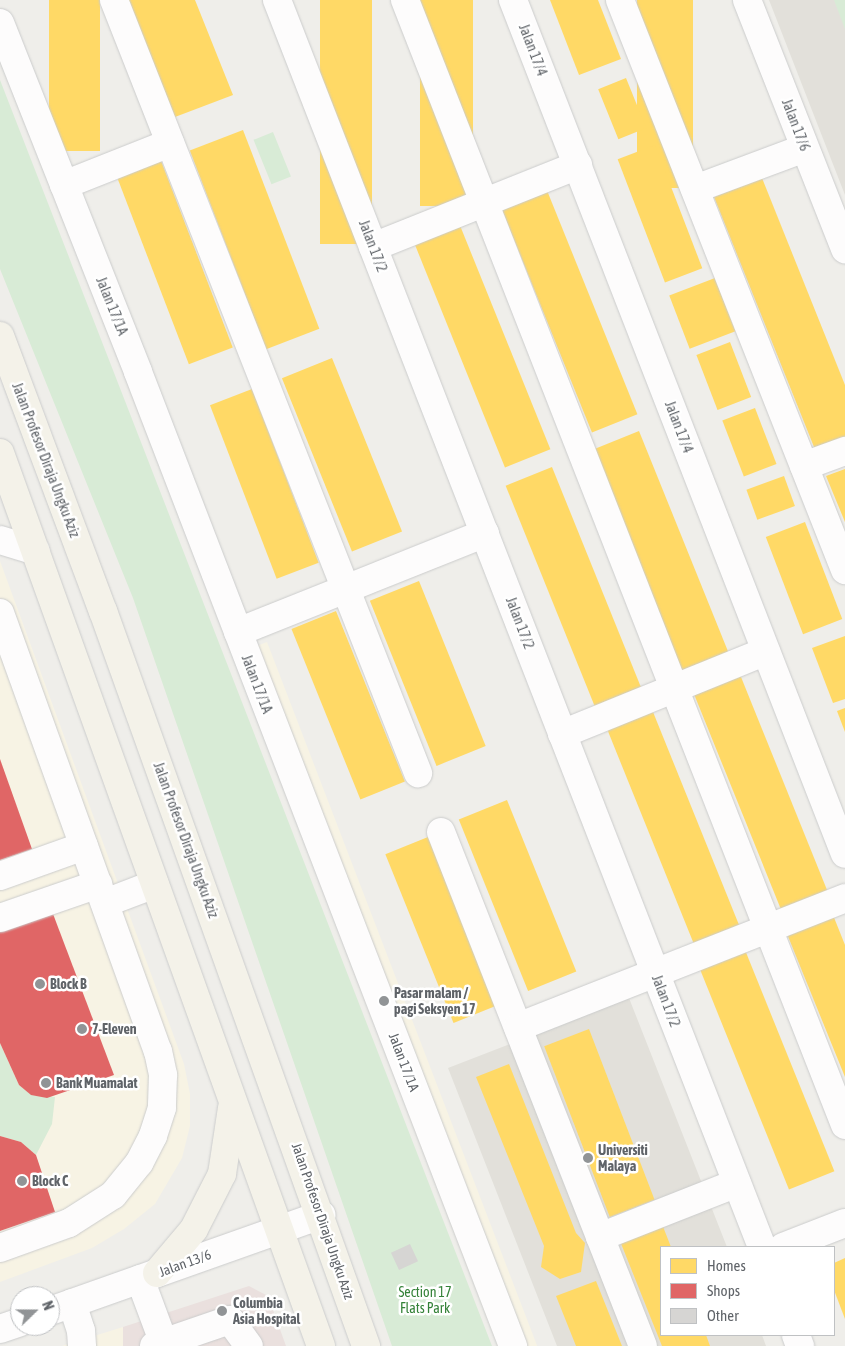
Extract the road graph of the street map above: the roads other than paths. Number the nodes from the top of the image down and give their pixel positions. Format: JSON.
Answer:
{"nodes":[{"id":1,"x":114,"y":0,"type":"edge"},
{"id":2,"x":277,"y":0,"type":"edge"},
{"id":3,"x":405,"y":0,"type":"edge"},
{"id":4,"x":514,"y":0,"type":"edge"},
{"id":5,"x":620,"y":0,"type":"edge"},
{"id":6,"x":747,"y":0,"type":"edge"},
{"id":7,"x":0,"y":23,"type":"edge"},
{"id":8,"x":170,"y":143,"type":"junction"},
{"id":9,"x":805,"y":148,"type":"junction"},
{"id":10,"x":578,"y":166,"type":"junction"},
{"id":11,"x":64,"y":185,"type":"junction"},
{"id":12,"x":695,"y":189,"type":"junction"},
{"id":13,"x":484,"y":203,"type":"junction"},
{"id":14,"x":373,"y":247,"type":"junction"},
{"id":15,"x":845,"y":248,"type":"edge"},
{"id":16,"x":0,"y":336,"type":"edge"},
{"id":17,"x":845,"y":451,"type":"edge"},
{"id":18,"x":0,"y":455,"type":"edge"},
{"id":19,"x":804,"y":466,"type":"junction"},
{"id":20,"x":485,"y":533,"type":"junction"},
{"id":21,"x":0,"y":540,"type":"edge"},
{"id":22,"x":35,"y":551,"type":"junction"},
{"id":23,"x":845,"y":570,"type":"edge"},
{"id":24,"x":346,"y":589,"type":"junction"},
{"id":25,"x":0,"y":613,"type":"edge"},
{"id":26,"x":238,"y":632,"type":"junction"},
{"id":27,"x":766,"y":651,"type":"junction"},
{"id":28,"x":674,"y":688,"type":"junction"},
{"id":29,"x":562,"y":734,"type":"junction"},
{"id":30,"x":418,"y":774,"type":"dead end"},
{"id":31,"x":441,"y":832,"type":"dead end"},
{"id":32,"x":84,"y":846,"type":"junction"},
{"id":33,"x":845,"y":854,"type":"edge"},
{"id":34,"x":0,"y":876,"type":"edge"},
{"id":35,"x":155,"y":884,"type":"junction"},
{"id":36,"x":102,"y":893,"type":"junction"},
{"id":37,"x":845,"y":898,"type":"edge"},
{"id":38,"x":0,"y":918,"type":"edge"},
{"id":39,"x":768,"y":928,"type":"junction"},
{"id":40,"x":655,"y":973,"type":"junction"},
{"id":41,"x":518,"y":1027,"type":"junction"},
{"id":42,"x":232,"y":1100,"type":"junction"},
{"id":43,"x":845,"y":1125,"type":"edge"},
{"id":44,"x":737,"y":1183,"type":"junction"},
{"id":45,"x":321,"y":1215,"type":"junction"},
{"id":46,"x":845,"y":1223,"type":"edge"},
{"id":47,"x":279,"y":1229,"type":"junction"},
{"id":48,"x":600,"y":1237,"type":"junction"},
{"id":49,"x":762,"y":1246,"type":"edge"},
{"id":50,"x":786,"y":1246,"type":"edge"},
{"id":51,"x":0,"y":1248,"type":"edge"},
{"id":52,"x":148,"y":1276,"type":"junction"},
{"id":53,"x":61,"y":1307,"type":"edge"},
{"id":54,"x":158,"y":1344,"type":"edge"},
{"id":55,"x":82,"y":1346,"type":"edge"},
{"id":56,"x":249,"y":1346,"type":"edge"},
{"id":57,"x":321,"y":1346,"type":"edge"},
{"id":58,"x":366,"y":1346,"type":"edge"},
{"id":59,"x":513,"y":1346,"type":"edge"},
{"id":60,"x":643,"y":1346,"type":"edge"}],
"edges":[{"from":1,"to":8,"type":"street"},
{"from":2,"to":14,"type":"street","name":"Jalan 17/2"},
{"from":3,"to":13,"type":"street"},
{"from":4,"to":10,"type":"street","name":"Jalan 17/4"},
{"from":5,"to":12,"type":"street"},
{"from":6,"to":9,"type":"street","name":"Jalan 17/6"},
{"from":7,"to":11,"type":"street","name":"Jalan 17/1A"},
{"from":8,"to":11,"type":"street"},
{"from":8,"to":24,"type":"street"},
{"from":9,"to":12,"type":"street"},
{"from":9,"to":15,"type":"street","name":"Jalan 17/6"},
{"from":10,"to":13,"type":"street"},
{"from":10,"to":27,"type":"street","name":"Jalan 17/4"},
{"from":11,"to":26,"type":"street","name":"Jalan 17/1A"},
{"from":12,"to":19,"type":"street"},
{"from":13,"to":14,"type":"street"},
{"from":13,"to":28,"type":"street"},
{"from":14,"to":20,"type":"street","name":"Jalan 17/2"},
{"from":16,"to":45,"type":"main road","name":"Jalan Profesor Diraja Ungku Aziz"},
{"from":17,"to":19,"type":"street"},
{"from":18,"to":22,"type":"main road"},
{"from":19,"to":23,"type":"street"},
{"from":20,"to":24,"type":"street"},
{"from":20,"to":29,"type":"street","name":"Jalan 17/2"},
{"from":21,"to":22,"type":"street"},
{"from":22,"to":35,"type":"main road"},
{"from":24,"to":26,"type":"street"},
{"from":24,"to":30,"type":"street"},
{"from":25,"to":32,"type":"street"},
{"from":26,"to":59,"type":"street","name":"Jalan 17/1A"},
{"from":27,"to":28,"type":"street"},
{"from":27,"to":33,"type":"street","name":"Jalan 17/4"},
{"from":28,"to":29,"type":"street"},
{"from":28,"to":39,"type":"street"},
{"from":29,"to":40,"type":"street","name":"Jalan 17/2"},
{"from":31,"to":41,"type":"street"},
{"from":32,"to":34,"type":"street"},
{"from":32,"to":36,"type":"street"},
{"from":35,"to":36,"type":"street"},
{"from":35,"to":42,"type":"main road"},
{"from":36,"to":38,"type":"street"},
{"from":36,"to":51,"type":"street"},
{"from":37,"to":39,"type":"street"},
{"from":39,"to":40,"type":"street"},
{"from":39,"to":43,"type":"street"},
{"from":40,"to":41,"type":"street"},
{"from":40,"to":44,"type":"street","name":"Jalan 17/2"},
{"from":41,"to":48,"type":"street"},
{"from":42,"to":47,"type":"main road"},
{"from":42,"to":52,"type":"main road"},
{"from":44,"to":48,"type":"street"},
{"from":44,"to":49,"type":"street","name":"Jalan 17/2"},
{"from":45,"to":47,"type":"street","name":"Jalan 13/6"},
{"from":45,"to":58,"type":"main road","name":"Jalan Profesor Diraja Ungku Aziz"},
{"from":46,"to":50,"type":"street"},
{"from":47,"to":52,"type":"street","name":"Jalan 13/6"},
{"from":47,"to":57,"type":"main road"},
{"from":48,"to":60,"type":"street"},
{"from":52,"to":53,"type":"street","name":"Jalan 13/6"},
{"from":52,"to":54,"type":"street"},
{"from":53,"to":55,"type":"street"},
{"from":54,"to":56,"type":"street"}]}
